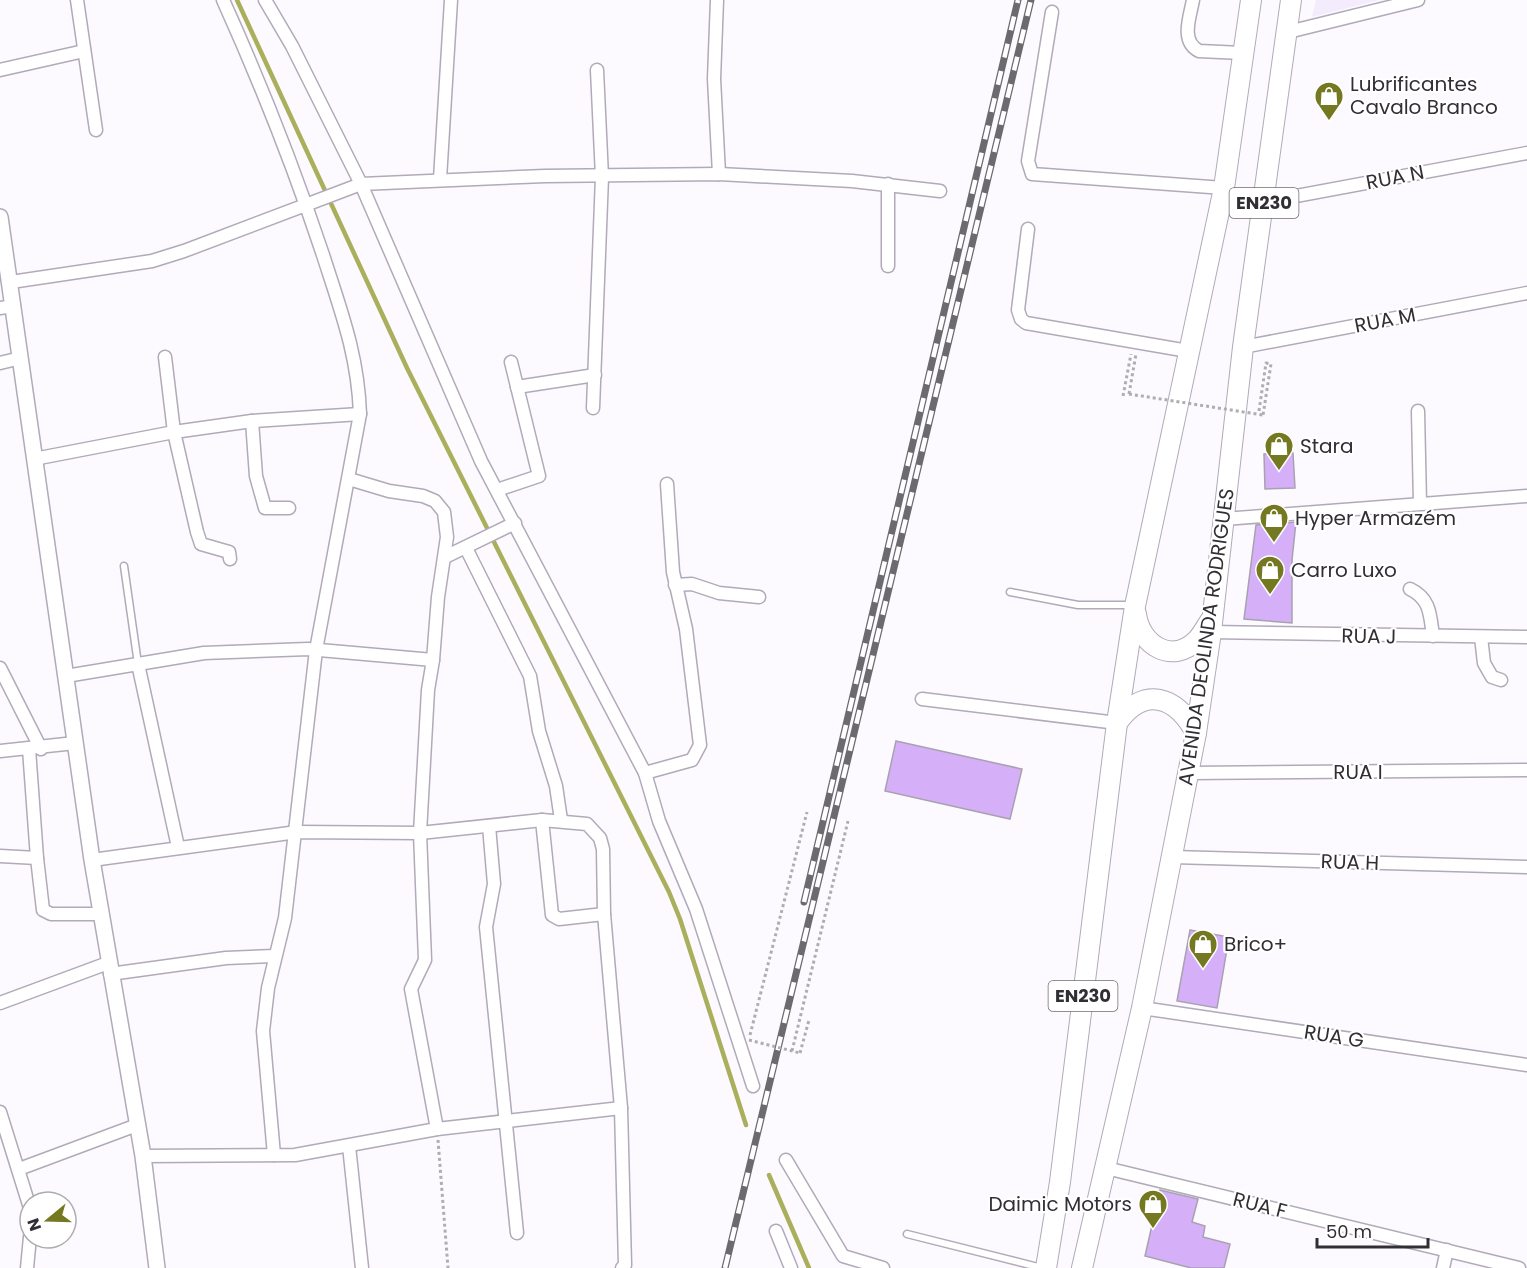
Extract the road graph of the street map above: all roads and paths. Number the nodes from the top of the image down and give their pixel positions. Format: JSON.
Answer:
{"nodes":[{"id":1,"x":77,"y":0,"type":"edge"},
{"id":2,"x":223,"y":0,"type":"edge"},
{"id":3,"x":265,"y":0,"type":"edge"},
{"id":4,"x":451,"y":0,"type":"edge"},
{"id":5,"x":717,"y":0,"type":"edge"},
{"id":6,"x":1193,"y":0,"type":"edge"},
{"id":7,"x":1251,"y":0,"type":"edge"},
{"id":8,"x":1291,"y":0,"type":"edge"},
{"id":9,"x":1418,"y":0,"type":"edge"},
{"id":10,"x":1052,"y":12,"type":"dead end"},
{"id":11,"x":1284,"y":33,"type":"junction"},
{"id":12,"x":84,"y":51,"type":"junction"},
{"id":13,"x":1242,"y":53,"type":"junction"},
{"id":14,"x":0,"y":70,"type":"edge"},
{"id":15,"x":597,"y":70,"type":"dead end"},
{"id":16,"x":96,"y":130,"type":"dead end"},
{"id":17,"x":1527,"y":153,"type":"edge"},
{"id":18,"x":719,"y":174,"type":"junction"},
{"id":19,"x":602,"y":177,"type":"junction"},
{"id":20,"x":440,"y":180,"type":"junction"},
{"id":21,"x":361,"y":184,"type":"junction"},
{"id":22,"x":888,"y":184,"type":"junction"},
{"id":23,"x":1224,"y":188,"type":"junction"},
{"id":24,"x":940,"y":190,"type":"dead end"},
{"id":25,"x":1264,"y":202,"type":"junction"},
{"id":26,"x":306,"y":205,"type":"junction"},
{"id":27,"x":0,"y":217,"type":"edge"},
{"id":28,"x":1029,"y":229,"type":"dead end"},
{"id":29,"x":888,"y":266,"type":"dead end"},
{"id":30,"x":11,"y":282,"type":"junction"},
{"id":31,"x":1527,"y":293,"type":"edge"},
{"id":32,"x":7,"y":307,"type":"edge"},
{"id":33,"x":1132,"y":344,"type":"dead end"},
{"id":34,"x":1138,"y":345,"type":"dead end"},
{"id":35,"x":1243,"y":347,"type":"junction"},
{"id":36,"x":1188,"y":351,"type":"junction"},
{"id":37,"x":165,"y":357,"type":"dead end"},
{"id":38,"x":21,"y":358,"type":"junction"},
{"id":39,"x":511,"y":362,"type":"dead end"},
{"id":40,"x":0,"y":363,"type":"edge"},
{"id":41,"x":595,"y":375,"type":"junction"},
{"id":42,"x":517,"y":387,"type":"junction"},
{"id":43,"x":1123,"y":396,"type":"dead end"},
{"id":44,"x":593,"y":408,"type":"dead end"},
{"id":45,"x":1259,"y":411,"type":"dead end"},
{"id":46,"x":1418,"y":411,"type":"dead end"},
{"id":47,"x":360,"y":414,"type":"junction"},
{"id":48,"x":252,"y":421,"type":"junction"},
{"id":49,"x":174,"y":432,"type":"junction"},
{"id":50,"x":34,"y":459,"type":"junction"},
{"id":51,"x":349,"y":479,"type":"junction"},
{"id":52,"x":667,"y":484,"type":"dead end"},
{"id":53,"x":497,"y":490,"type":"junction"},
{"id":54,"x":1527,"y":496,"type":"edge"},
{"id":55,"x":1420,"y":504,"type":"junction"},
{"id":56,"x":289,"y":508,"type":"dead end"},
{"id":57,"x":1224,"y":519,"type":"junction"},
{"id":58,"x":509,"y":526,"type":"junction"},
{"id":59,"x":471,"y":545,"type":"junction"},
{"id":60,"x":445,"y":557,"type":"junction"},
{"id":61,"x":230,"y":559,"type":"dead end"},
{"id":62,"x":124,"y":566,"type":"dead end"},
{"id":63,"x":675,"y":585,"type":"junction"},
{"id":64,"x":1410,"y":589,"type":"dead end"},
{"id":65,"x":1010,"y":592,"type":"dead end"},
{"id":66,"x":759,"y":597,"type":"dead end"},
{"id":67,"x":1135,"y":606,"type":"junction"},
{"id":68,"x":1211,"y":625,"type":"junction"},
{"id":69,"x":1433,"y":636,"type":"junction"},
{"id":70,"x":1481,"y":637,"type":"junction"},
{"id":71,"x":1527,"y":637,"type":"edge"},
{"id":72,"x":316,"y":650,"type":"junction"},
{"id":73,"x":433,"y":660,"type":"junction"},
{"id":74,"x":138,"y":664,"type":"junction"},
{"id":75,"x":0,"y":668,"type":"edge"},
{"id":76,"x":66,"y":676,"type":"junction"},
{"id":77,"x":1501,"y":680,"type":"dead end"},
{"id":78,"x":922,"y":699,"type":"dead end"},
{"id":79,"x":1117,"y":723,"type":"junction"},
{"id":80,"x":1196,"y":733,"type":"junction"},
{"id":81,"x":75,"y":743,"type":"junction"},
{"id":82,"x":35,"y":749,"type":"junction"},
{"id":83,"x":0,"y":751,"type":"edge"},
{"id":84,"x":1527,"y":770,"type":"edge"},
{"id":85,"x":645,"y":773,"type":"junction"},
{"id":86,"x":1189,"y":773,"type":"junction"},
{"id":87,"x":807,"y":812,"type":"dead end"},
{"id":88,"x":542,"y":820,"type":"junction"},
{"id":89,"x":561,"y":820,"type":"junction"},
{"id":90,"x":848,"y":821,"type":"dead end"},
{"id":91,"x":489,"y":826,"type":"junction"},
{"id":92,"x":297,"y":832,"type":"junction"},
{"id":93,"x":420,"y":833,"type":"junction"},
{"id":94,"x":178,"y":847,"type":"junction"},
{"id":95,"x":0,"y":856,"type":"edge"},
{"id":96,"x":1172,"y":857,"type":"junction"},
{"id":97,"x":37,"y":858,"type":"junction"},
{"id":98,"x":92,"y":860,"type":"junction"},
{"id":99,"x":1527,"y":867,"type":"edge"},
{"id":100,"x":100,"y":914,"type":"junction"},
{"id":101,"x":604,"y":914,"type":"junction"},
{"id":102,"x":275,"y":957,"type":"junction"},
{"id":103,"x":109,"y":968,"type":"junction"},
{"id":104,"x":0,"y":1003,"type":"edge"},
{"id":105,"x":1142,"y":1008,"type":"junction"},
{"id":106,"x":809,"y":1020,"type":"dead end"},
{"id":107,"x":792,"y":1051,"type":"junction"},
{"id":108,"x":1527,"y":1065,"type":"edge"},
{"id":109,"x":753,"y":1086,"type":"dead end"},
{"id":110,"x":621,"y":1108,"type":"junction"},
{"id":111,"x":0,"y":1112,"type":"edge"},
{"id":112,"x":506,"y":1122,"type":"junction"},
{"id":113,"x":137,"y":1125,"type":"junction"},
{"id":114,"x":437,"y":1129,"type":"junction"},
{"id":115,"x":349,"y":1146,"type":"junction"},
{"id":116,"x":274,"y":1155,"type":"junction"},
{"id":117,"x":143,"y":1156,"type":"junction"},
{"id":118,"x":786,"y":1160,"type":"dead end"},
{"id":119,"x":1106,"y":1168,"type":"junction"},
{"id":120,"x":19,"y":1169,"type":"junction"},
{"id":121,"x":25,"y":1190,"type":"edge"},
{"id":122,"x":776,"y":1231,"type":"dead end"},
{"id":123,"x":517,"y":1233,"type":"dead end"},
{"id":124,"x":907,"y":1234,"type":"dead end"},
{"id":125,"x":29,"y":1250,"type":"edge"},
{"id":126,"x":1447,"y":1250,"type":"junction"},
{"id":127,"x":842,"y":1262,"type":"edge"},
{"id":128,"x":27,"y":1268,"type":"edge"},
{"id":129,"x":157,"y":1268,"type":"edge"},
{"id":130,"x":362,"y":1268,"type":"edge"},
{"id":131,"x":448,"y":1268,"type":"edge"},
{"id":132,"x":622,"y":1268,"type":"edge"},
{"id":133,"x":791,"y":1268,"type":"edge"},
{"id":134,"x":883,"y":1268,"type":"edge"},
{"id":135,"x":1044,"y":1268,"type":"edge"},
{"id":136,"x":1082,"y":1268,"type":"edge"},
{"id":137,"x":1443,"y":1268,"type":"edge"},
{"id":138,"x":1519,"y":1268,"type":"edge"}],
"edges":[{"from":1,"to":12,"type":"street"},
{"from":2,"to":26,"type":"street"},
{"from":3,"to":21,"type":"street"},
{"from":4,"to":20,"type":"street"},
{"from":5,"to":18,"type":"street"},
{"from":6,"to":13,"type":"street"},
{"from":7,"to":13,"type":"highway","number":"EN230"},
{"from":8,"to":11,"type":"highway","name":"AVENIDA DEOLINDA RODRIGUES","number":"EN230"},
{"from":9,"to":11,"type":"street"},
{"from":10,"to":23,"type":"street"},
{"from":11,"to":25,"type":"highway","name":"AVENIDA DEOLINDA RODRIGUES","number":"EN230"},
{"from":12,"to":14,"type":"street"},
{"from":12,"to":16,"type":"street"},
{"from":13,"to":23,"type":"highway","number":"EN230"},
{"from":15,"to":19,"type":"street"},
{"from":17,"to":25,"type":"street","name":"RUA N"},
{"from":18,"to":19,"type":"street"},
{"from":18,"to":22,"type":"street"},
{"from":19,"to":20,"type":"street"},
{"from":19,"to":41,"type":"street"},
{"from":20,"to":21,"type":"street"},
{"from":21,"to":26,"type":"street"},
{"from":21,"to":53,"type":"street"},
{"from":22,"to":24,"type":"street"},
{"from":22,"to":29,"type":"street"},
{"from":23,"to":36,"type":"highway","number":"EN230"},
{"from":25,"to":35,"type":"highway","name":"AVENIDA DEOLINDA RODRIGUES","number":"EN230"},
{"from":26,"to":30,"type":"street"},
{"from":26,"to":47,"type":"street"},
{"from":27,"to":30,"type":"street"},
{"from":28,"to":36,"type":"street"},
{"from":30,"to":32,"type":"street"},
{"from":31,"to":35,"type":"street","name":"RUA M"},
{"from":32,"to":38,"type":"street"},
{"from":33,"to":43,"type":"path"},
{"from":34,"to":45,"type":"path","bridge":true},
{"from":35,"to":57,"type":"highway","name":"AVENIDA DEOLINDA RODRIGUES","number":"EN230"},
{"from":36,"to":67,"type":"highway","number":"EN230"},
{"from":37,"to":49,"type":"street"},
{"from":38,"to":40,"type":"street"},
{"from":38,"to":50,"type":"street"},
{"from":39,"to":42,"type":"street"},
{"from":41,"to":42,"type":"street"},
{"from":41,"to":44,"type":"street"},
{"from":42,"to":53,"type":"street"},
{"from":46,"to":55,"type":"street"},
{"from":47,"to":48,"type":"street"},
{"from":47,"to":51,"type":"street"},
{"from":48,"to":49,"type":"street"},
{"from":48,"to":56,"type":"street"},
{"from":49,"to":50,"type":"street"},
{"from":49,"to":61,"type":"street"},
{"from":50,"to":76,"type":"street"},
{"from":51,"to":60,"type":"street"},
{"from":51,"to":72,"type":"street"},
{"from":52,"to":63,"type":"street"},
{"from":53,"to":58,"type":"street"},
{"from":54,"to":55,"type":"street"},
{"from":55,"to":57,"type":"street"},
{"from":57,"to":68,"type":"highway","name":"AVENIDA DEOLINDA RODRIGUES","number":"EN230"},
{"from":58,"to":59,"type":"street"},
{"from":58,"to":85,"type":"street"},
{"from":59,"to":60,"type":"street"},
{"from":59,"to":89,"type":"street"},
{"from":60,"to":73,"type":"street"},
{"from":62,"to":74,"type":"lane"},
{"from":63,"to":66,"type":"street"},
{"from":63,"to":85,"type":"street"},
{"from":64,"to":69,"type":"street"},
{"from":65,"to":67,"type":"lane"},
{"from":67,"to":68,"type":"highway"},
{"from":67,"to":79,"type":"highway","number":"EN230"},
{"from":68,"to":69,"type":"street","name":"RUA J"},
{"from":68,"to":80,"type":"highway","name":"AVENIDA DEOLINDA RODRIGUES","number":"EN230"},
{"from":69,"to":70,"type":"street","name":"RUA J"},
{"from":70,"to":71,"type":"street","name":"RUA J"},
{"from":70,"to":77,"type":"street"},
{"from":72,"to":73,"type":"street"},
{"from":72,"to":74,"type":"street"},
{"from":72,"to":92,"type":"street"},
{"from":73,"to":93,"type":"street"},
{"from":74,"to":76,"type":"street"},
{"from":74,"to":94,"type":"street"},
{"from":75,"to":82,"type":"street"},
{"from":76,"to":81,"type":"street"},
{"from":78,"to":79,"type":"street"},
{"from":79,"to":80,"type":"highway"},
{"from":79,"to":135,"type":"highway","number":"EN230"},
{"from":80,"to":86,"type":"highway","name":"AVENIDA DEOLINDA RODRIGUES","number":"EN230"},
{"from":81,"to":82,"type":"street"},
{"from":81,"to":98,"type":"street"},
{"from":82,"to":83,"type":"street"},
{"from":82,"to":97,"type":"street"},
{"from":84,"to":86,"type":"street","name":"RUA I"},
{"from":85,"to":109,"type":"street"},
{"from":86,"to":96,"type":"highway","name":"AVENIDA DEOLINDA RODRIGUES","number":"EN230"},
{"from":87,"to":107,"type":"path","bridge":true},
{"from":88,"to":89,"type":"street"},
{"from":88,"to":91,"type":"street"},
{"from":88,"to":101,"type":"street"},
{"from":89,"to":101,"type":"street"},
{"from":90,"to":107,"type":"path"},
{"from":91,"to":93,"type":"street"},
{"from":91,"to":112,"type":"street"},
{"from":92,"to":93,"type":"street"},
{"from":92,"to":94,"type":"street"},
{"from":92,"to":102,"type":"street"},
{"from":93,"to":114,"type":"street"},
{"from":94,"to":98,"type":"street"},
{"from":95,"to":97,"type":"street"},
{"from":96,"to":99,"type":"street","name":"RUA H"},
{"from":96,"to":105,"type":"highway","name":"AVENIDA DEOLINDA RODRIGUES","number":"EN230"},
{"from":97,"to":100,"type":"street"},
{"from":98,"to":100,"type":"street"},
{"from":100,"to":103,"type":"street"},
{"from":101,"to":110,"type":"street"},
{"from":102,"to":103,"type":"street"},
{"from":102,"to":116,"type":"street"},
{"from":103,"to":104,"type":"street"},
{"from":103,"to":113,"type":"street"},
{"from":105,"to":108,"type":"street","name":"RUA G"},
{"from":105,"to":119,"type":"highway","name":"AVENIDA DEOLINDA RODRIGUES","number":"EN230"},
{"from":106,"to":107,"type":"path","bridge":true},
{"from":110,"to":112,"type":"street"},
{"from":110,"to":132,"type":"street"},
{"from":111,"to":120,"type":"street"},
{"from":112,"to":114,"type":"street"},
{"from":112,"to":123,"type":"street"},
{"from":113,"to":117,"type":"street"},
{"from":113,"to":120,"type":"street"},
{"from":114,"to":115,"type":"street"},
{"from":114,"to":131,"type":"path"},
{"from":115,"to":116,"type":"street"},
{"from":115,"to":130,"type":"street"},
{"from":116,"to":117,"type":"street"},
{"from":117,"to":129,"type":"street"},
{"from":118,"to":127,"type":"street"},
{"from":119,"to":126,"type":"street","name":"RUA F"},
{"from":119,"to":136,"type":"highway","name":"AVENIDA DEOLINDA RODRIGUES","number":"EN230"},
{"from":120,"to":121,"type":"street"},
{"from":122,"to":133,"type":"street"},
{"from":124,"to":135,"type":"lane"},
{"from":125,"to":128,"type":"street"},
{"from":126,"to":137,"type":"street"},
{"from":126,"to":138,"type":"street","name":"RUA F"},
{"from":127,"to":134,"type":"street"}]}
